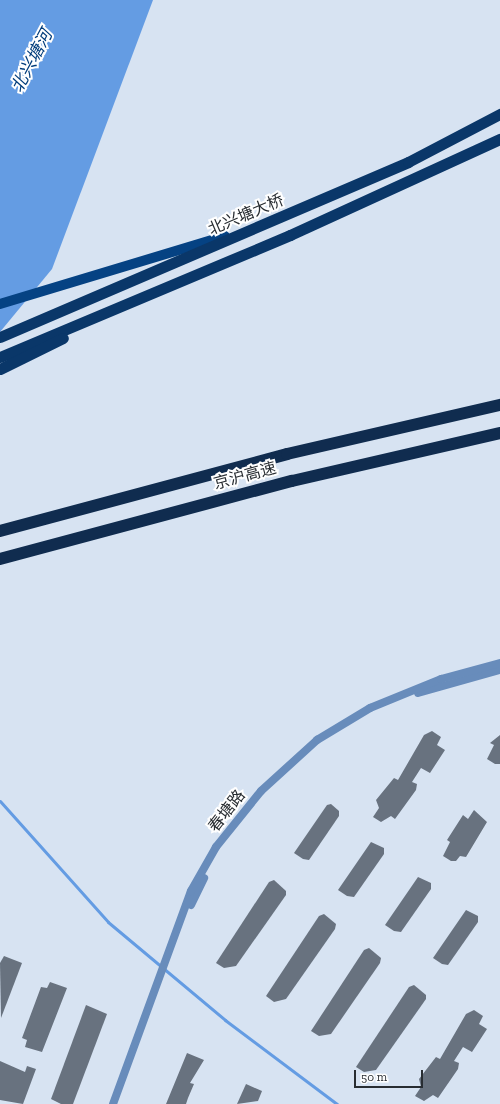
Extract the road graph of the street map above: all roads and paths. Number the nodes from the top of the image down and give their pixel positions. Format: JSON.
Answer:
{"nodes":[{"id":1,"x":500,"y":114,"type":"edge"},
{"id":2,"x":500,"y":139,"type":"edge"},
{"id":3,"x":282,"y":217,"type":"junction"},
{"id":4,"x":290,"y":236,"type":"junction"},
{"id":5,"x":0,"y":304,"type":"edge"},
{"id":6,"x":0,"y":337,"type":"edge"},
{"id":7,"x":0,"y":357,"type":"edge"},
{"id":8,"x":0,"y":369,"type":"edge"},
{"id":9,"x":500,"y":405,"type":"edge"},
{"id":10,"x":500,"y":433,"type":"edge"},
{"id":11,"x":0,"y":531,"type":"edge"},
{"id":12,"x":0,"y":559,"type":"edge"},
{"id":13,"x":500,"y":663,"type":"edge"},
{"id":14,"x":500,"y":670,"type":"edge"},
{"id":15,"x":169,"y":956,"type":"junction"},
{"id":16,"x":158,"y":987,"type":"junction"},
{"id":17,"x":113,"y":1104,"type":"edge"},
{"id":18,"x":118,"y":1104,"type":"edge"}],
"edges":[{"from":1,"to":3,"type":"highway","name":"北兴塘大桥"},
{"from":2,"to":4,"type":"highway"},
{"from":3,"to":5,"type":"main road"},
{"from":3,"to":6,"type":"highway","name":"北兴塘大桥"},
{"from":4,"to":7,"type":"highway"},
{"from":4,"to":8,"type":"highway"},
{"from":9,"to":11,"type":"highway","name":"京沪高速"},
{"from":10,"to":12,"type":"highway","name":"京沪高速"},
{"from":13,"to":15,"type":"street","name":"春塘路"},
{"from":14,"to":15,"type":"street","name":"春塘路"},
{"from":15,"to":16,"type":"street","name":"春塘路"},
{"from":16,"to":17,"type":"street","name":"春塘路"},
{"from":16,"to":18,"type":"street","name":"春塘路"}]}
